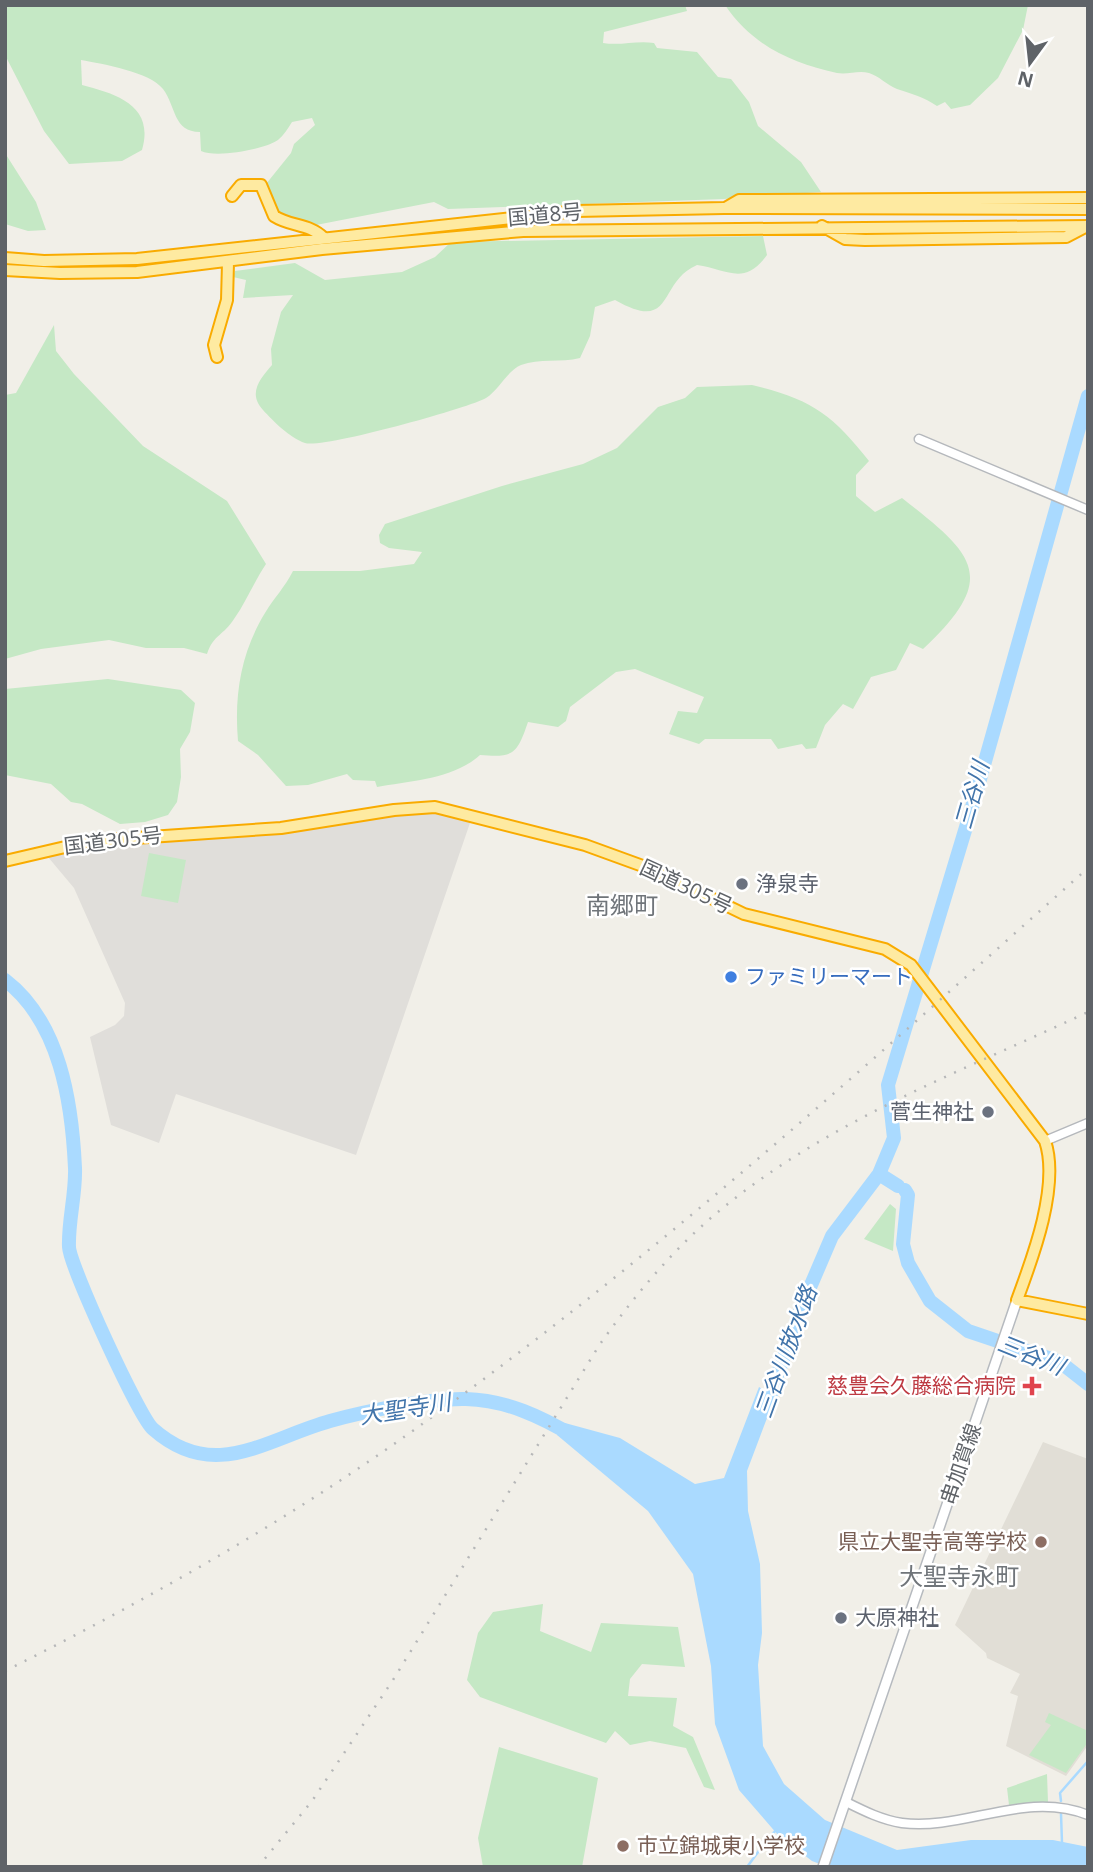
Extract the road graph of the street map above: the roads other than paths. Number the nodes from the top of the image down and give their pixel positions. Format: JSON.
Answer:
{"nodes":[{"id":1,"x":232,"y":196,"type":"dead end"},
{"id":2,"x":1088,"y":198,"type":"edge"},
{"id":3,"x":724,"y":208,"type":"junction"},
{"id":4,"x":1088,"y":209,"type":"edge"},
{"id":5,"x":1087,"y":226,"type":"edge"},
{"id":6,"x":324,"y":237,"type":"junction"},
{"id":7,"x":5,"y":258,"type":"edge"},
{"id":8,"x":228,"y":263,"type":"junction"},
{"id":9,"x":5,"y":270,"type":"edge"},
{"id":10,"x":217,"y":357,"type":"dead end"},
{"id":11,"x":919,"y":439,"type":"dead end"},
{"id":12,"x":1088,"y":510,"type":"edge"},
{"id":13,"x":5,"y":861,"type":"edge"},
{"id":14,"x":1088,"y":1123,"type":"edge"},
{"id":15,"x":1045,"y":1141,"type":"junction"},
{"id":16,"x":1017,"y":1300,"type":"junction"},
{"id":17,"x":1088,"y":1314,"type":"edge"},
{"id":18,"x":846,"y":1804,"type":"junction"},
{"id":19,"x":1088,"y":1815,"type":"edge"},
{"id":20,"x":823,"y":1867,"type":"edge"}],
"edges":[{"from":1,"to":6,"type":"highway"},
{"from":2,"to":3,"type":"highway"},
{"from":3,"to":4,"type":"highway","name":"国道8号"},
{"from":3,"to":6,"type":"highway","name":"国道8号"},
{"from":5,"to":8,"type":"highway","name":"国道8号"},
{"from":6,"to":7,"type":"highway","name":"国道8号"},
{"from":8,"to":9,"type":"highway","name":"国道8号"},
{"from":8,"to":10,"type":"highway"},
{"from":11,"to":12,"type":"street"},
{"from":13,"to":15,"type":"highway","name":"国道305号"},
{"from":14,"to":15,"type":"street"},
{"from":15,"to":16,"type":"highway","name":"国道305号"},
{"from":16,"to":17,"type":"highway"},
{"from":16,"to":18,"type":"main road","name":"串加賀線"},
{"from":18,"to":19,"type":"street"},
{"from":18,"to":20,"type":"main road","name":"串加賀線"}]}
